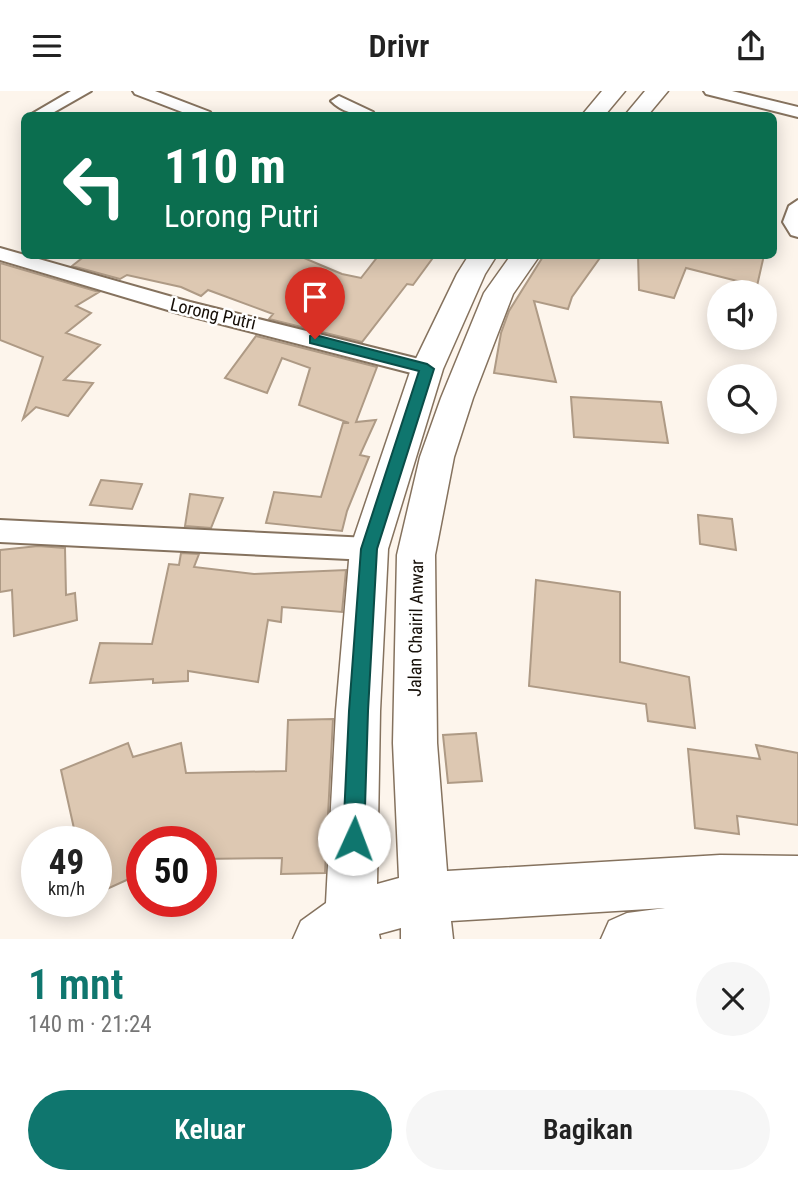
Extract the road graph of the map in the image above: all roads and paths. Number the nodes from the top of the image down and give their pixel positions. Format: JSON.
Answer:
{"nodes":[{"id":1,"x":82,"y":91,"type":"edge"},
{"id":2,"x":141,"y":91,"type":"edge"},
{"id":3,"x":614,"y":91,"type":"edge"},
{"id":4,"x":657,"y":91,"type":"edge"},
{"id":5,"x":712,"y":91,"type":"edge"},
{"id":6,"x":339,"y":101,"type":"dead end"},
{"id":7,"x":44,"y":112,"type":"edge"},
{"id":8,"x":196,"y":112,"type":"edge"},
{"id":9,"x":361,"y":112,"type":"edge"},
{"id":10,"x":596,"y":112,"type":"edge"},
{"id":11,"x":639,"y":112,"type":"edge"},
{"id":12,"x":798,"y":112,"type":"edge"},
{"id":13,"x":798,"y":206,"type":"edge"},
{"id":14,"x":798,"y":230,"type":"edge"},
{"id":15,"x":0,"y":254,"type":"edge"},
{"id":16,"x":480,"y":259,"type":"edge"},
{"id":17,"x":523,"y":259,"type":"edge"},
{"id":18,"x":427,"y":369,"type":"junction"},
{"id":19,"x":0,"y":531,"type":"edge"},
{"id":20,"x":369,"y":549,"type":"junction"},
{"id":21,"x":798,"y":881,"type":"edge"},
{"id":22,"x":426,"y":917,"type":"edge"},
{"id":23,"x":798,"y":925,"type":"edge"},
{"id":24,"x":341,"y":931,"type":"edge"},
{"id":25,"x":627,"y":939,"type":"edge"}],
"edges":[{"from":1,"to":7,"type":"street"},
{"from":2,"to":8,"type":"street"},
{"from":3,"to":10,"type":"main road"},
{"from":4,"to":11,"type":"main road"},
{"from":5,"to":12,"type":"street"},
{"from":6,"to":9,"type":"street"},
{"from":13,"to":14,"type":"street"},
{"from":15,"to":18,"type":"street","name":"Lorong Putri"},
{"from":16,"to":18,"type":"main road"},
{"from":17,"to":22,"type":"main road","name":"Jalan Chairil Anwar"},
{"from":18,"to":20,"type":"main road"},
{"from":19,"to":20,"type":"street"},
{"from":20,"to":24,"type":"main road"},
{"from":21,"to":22,"type":"main road"},
{"from":22,"to":24,"type":"main road"},
{"from":23,"to":25,"type":"main road"}]}
